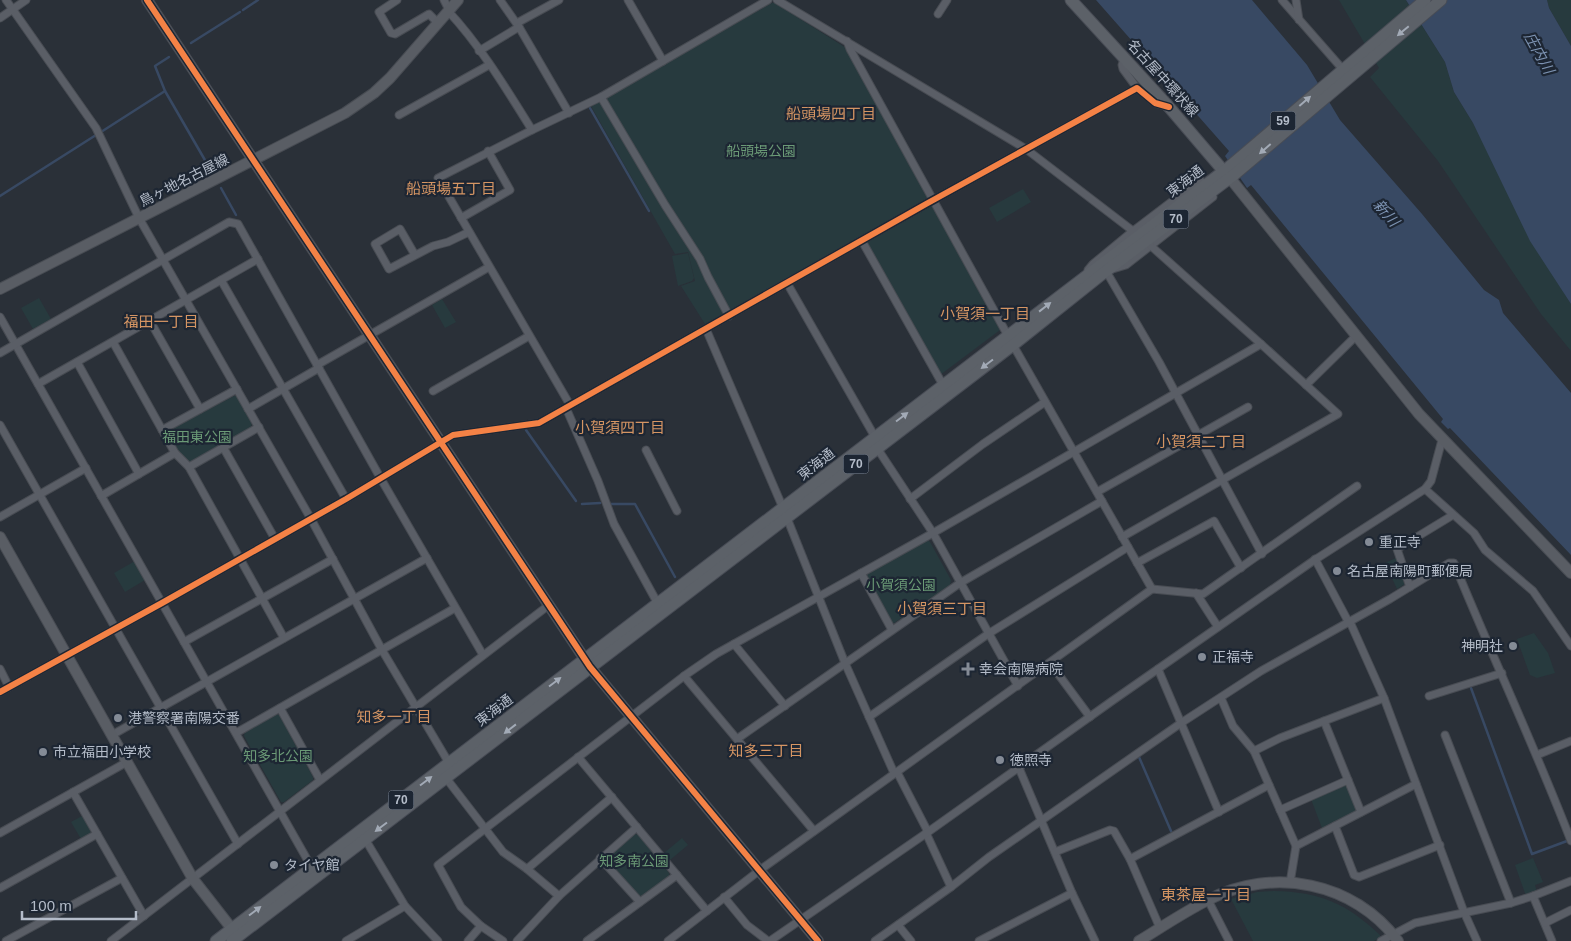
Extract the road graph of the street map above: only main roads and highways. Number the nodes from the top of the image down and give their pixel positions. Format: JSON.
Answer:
{"nodes":[{"id":1,"x":1071,"y":0,"type":"edge"},
{"id":2,"x":1425,"y":0,"type":"edge"},
{"id":3,"x":1441,"y":0,"type":"edge"},
{"id":4,"x":1345,"y":73,"type":"junction"},
{"id":5,"x":1229,"y":172,"type":"junction"},
{"id":6,"x":1010,"y":340,"type":"junction"},
{"id":7,"x":876,"y":443,"type":"junction"},
{"id":8,"x":784,"y":513,"type":"junction"},
{"id":9,"x":588,"y":663,"type":"junction"},
{"id":10,"x":234,"y":937,"type":"edge"},
{"id":11,"x":216,"y":941,"type":"edge"}],
"edges":[{"from":1,"to":5,"type":"main road","name":"名古屋中環状線"},
{"from":2,"to":4,"type":"main road","name":"東海通","number":"59"},
{"from":3,"to":4,"type":"main road","name":"東海通","number":"59","one_way":true},
{"from":4,"to":5,"type":"main road","name":"東海通","number":"59"},
{"from":5,"to":6,"type":"main road","name":"東海通","number":"70"},
{"from":6,"to":5,"type":"main road","name":"東海通","number":"70","one_way":true},
{"from":6,"to":7,"type":"main road","name":"東海通","number":"70","one_way":true},
{"from":7,"to":6,"type":"main road","name":"東海通","number":"70","one_way":true},
{"from":7,"to":8,"type":"main road","name":"東海通","number":"70"},
{"from":8,"to":9,"type":"main road","name":"東海通","number":"70"},
{"from":8,"to":9,"type":"main road","name":"東海通","number":"70"},
{"from":9,"to":10,"type":"main road","name":"東海通","number":"70","one_way":true},
{"from":10,"to":9,"type":"main road","name":"東海通","number":"70","one_way":true},
{"from":10,"to":11,"type":"main road","name":"東海通","number":"70"}]}
